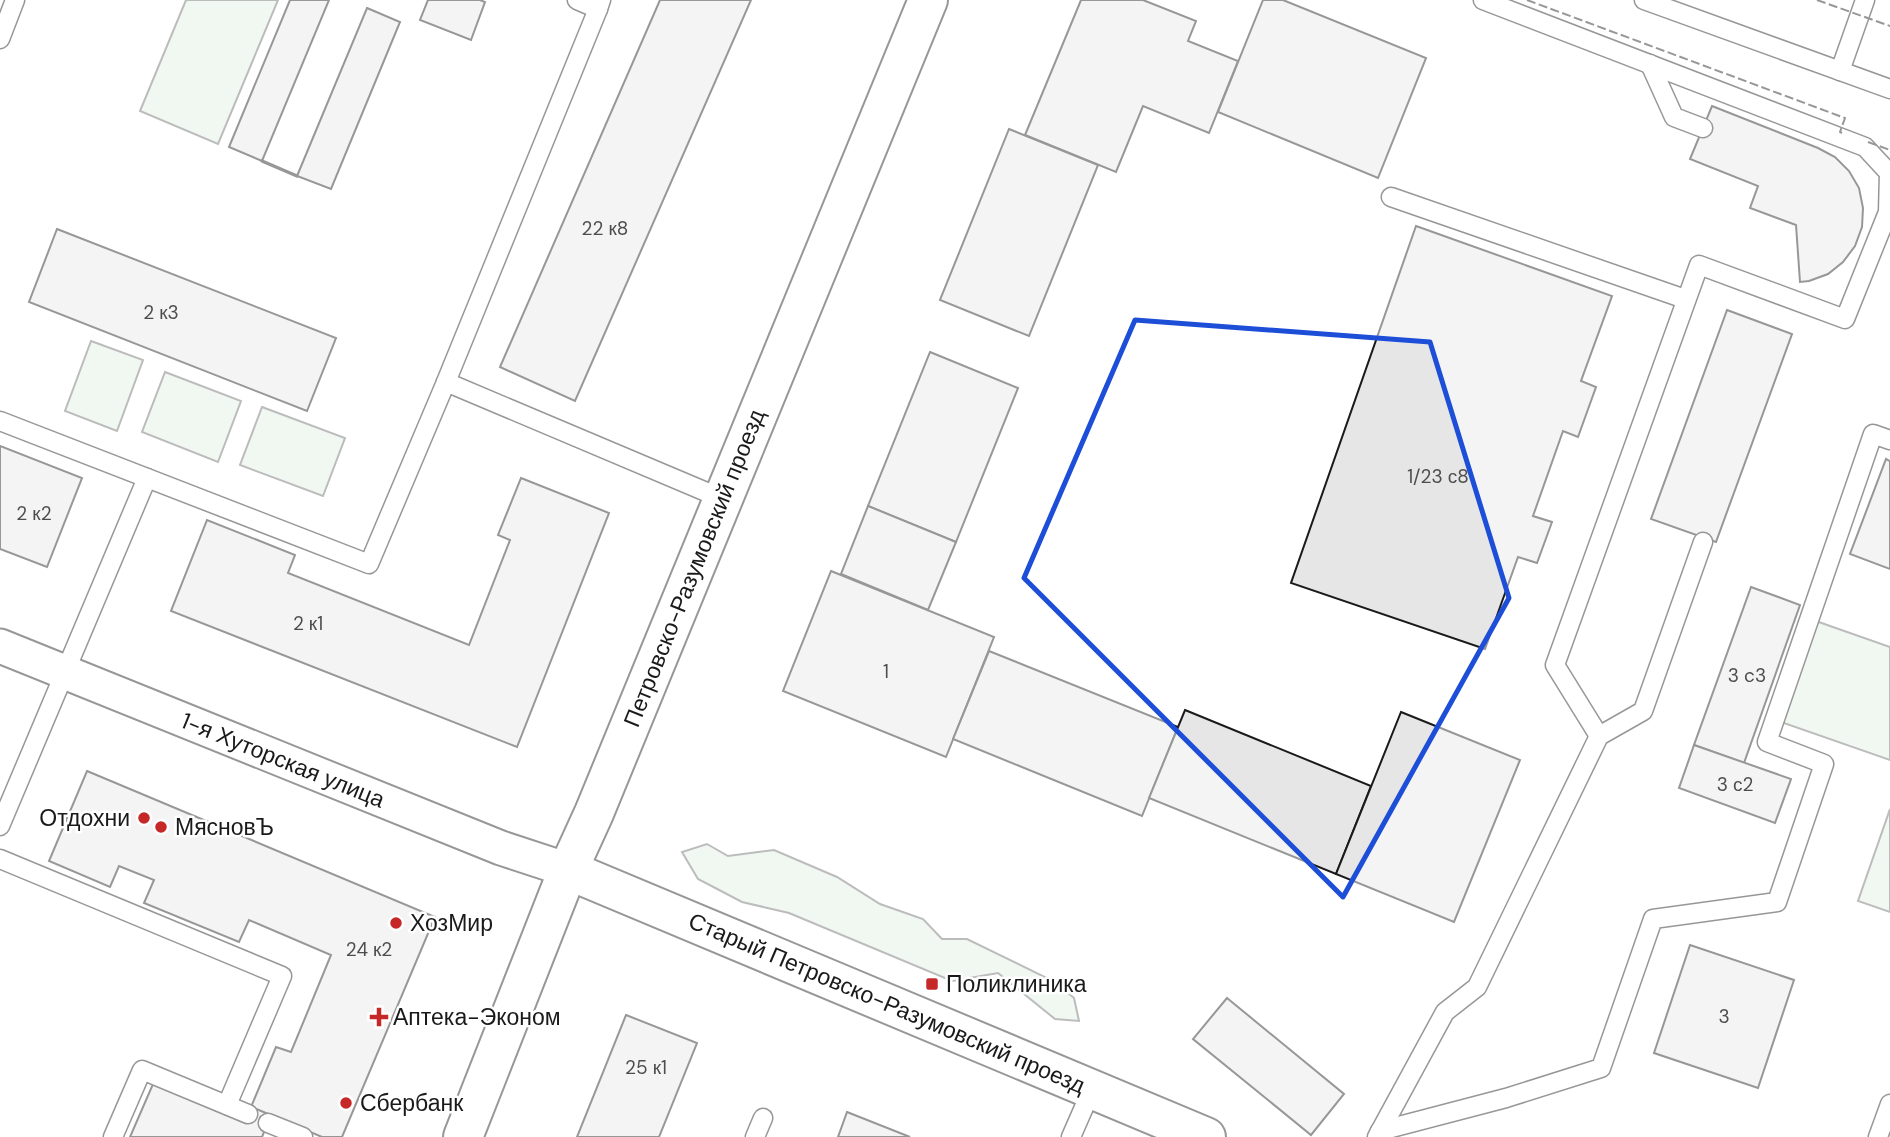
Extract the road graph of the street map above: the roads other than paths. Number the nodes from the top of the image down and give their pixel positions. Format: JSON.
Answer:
{"nodes":[{"id":1,"x":15,"y":0,"type":"edge"},
{"id":2,"x":577,"y":0,"type":"edge"},
{"id":3,"x":928,"y":0,"type":"edge"},
{"id":4,"x":1483,"y":0,"type":"edge"},
{"id":5,"x":1644,"y":0,"type":"edge"},
{"id":6,"x":1866,"y":0,"type":"edge"},
{"id":7,"x":599,"y":4,"type":"edge"},
{"id":8,"x":0,"y":39,"type":"edge"},
{"id":9,"x":1650,"y":64,"type":"junction"},
{"id":10,"x":1840,"y":71,"type":"junction"},
{"id":11,"x":1890,"y":89,"type":"edge"},
{"id":12,"x":1703,"y":128,"type":"dead end"},
{"id":13,"x":1391,"y":197,"type":"dead end"},
{"id":14,"x":1685,"y":299,"type":"junction"},
{"id":15,"x":446,"y":382,"type":"junction"},
{"id":16,"x":0,"y":421,"type":"edge"},
{"id":17,"x":1890,"y":440,"type":"edge"},
{"id":18,"x":147,"y":478,"type":"junction"},
{"id":19,"x":723,"y":499,"type":"junction"},
{"id":20,"x":1703,"y":542,"type":"dead end"},
{"id":21,"x":0,"y":646,"type":"edge"},
{"id":22,"x":65,"y":671,"type":"junction"},
{"id":23,"x":1599,"y":736,"type":"junction"},
{"id":24,"x":0,"y":826,"type":"edge"},
{"id":25,"x":0,"y":859,"type":"edge"},
{"id":26,"x":568,"y":870,"type":"junction"},
{"id":27,"x":1092,"y":1089,"type":"junction"},
{"id":28,"x":1890,"y":1104,"type":"edge"},
{"id":29,"x":227,"y":1105,"type":"junction"},
{"id":30,"x":248,"y":1114,"type":"dead end"},
{"id":31,"x":763,"y":1118,"type":"dead end"},
{"id":32,"x":268,"y":1123,"type":"dead end"},
{"id":33,"x":1379,"y":1134,"type":"edge"},
{"id":34,"x":113,"y":1137,"type":"edge"},
{"id":35,"x":303,"y":1137,"type":"edge"},
{"id":36,"x":463,"y":1137,"type":"edge"},
{"id":37,"x":755,"y":1137,"type":"edge"},
{"id":38,"x":1071,"y":1137,"type":"edge"},
{"id":39,"x":1206,"y":1137,"type":"edge"},
{"id":40,"x":1878,"y":1137,"type":"edge"}],
"edges":[{"from":1,"to":8,"type":"lane"},
{"from":2,"to":7,"type":"lane"},
{"from":3,"to":19,"type":"street","name":"Петровско-Разумовский проезд"},
{"from":4,"to":9,"type":"lane"},
{"from":5,"to":10,"type":"lane"},
{"from":6,"to":10,"type":"lane"},
{"from":7,"to":15,"type":"lane"},
{"from":9,"to":12,"type":"lane"},
{"from":9,"to":14,"type":"lane"},
{"from":10,"to":11,"type":"lane"},
{"from":13,"to":14,"type":"lane"},
{"from":14,"to":23,"type":"lane"},
{"from":15,"to":18,"type":"lane"},
{"from":15,"to":19,"type":"lane"},
{"from":16,"to":18,"type":"lane"},
{"from":17,"to":33,"type":"lane"},
{"from":18,"to":22,"type":"lane"},
{"from":19,"to":26,"type":"street","name":"Петровско-Разумовский проезд"},
{"from":20,"to":23,"type":"lane"},
{"from":21,"to":22,"type":"street","name":"1-я Хуторская улица"},
{"from":22,"to":24,"type":"lane"},
{"from":22,"to":26,"type":"street","name":"1-я Хуторская улица"},
{"from":23,"to":33,"type":"lane"},
{"from":25,"to":29,"type":"lane"},
{"from":26,"to":27,"type":"street","name":"Старый Петровско-Разумовский проезд"},
{"from":26,"to":36,"type":"street","name":"Петровско-Разумовский проезд"},
{"from":27,"to":38,"type":"lane"},
{"from":27,"to":39,"type":"street","name":"Старый Петровско-Разумовский проезд"},
{"from":28,"to":40,"type":"lane"},
{"from":29,"to":30,"type":"lane"},
{"from":29,"to":34,"type":"lane"},
{"from":31,"to":37,"type":"lane"},
{"from":32,"to":35,"type":"lane"}]}
